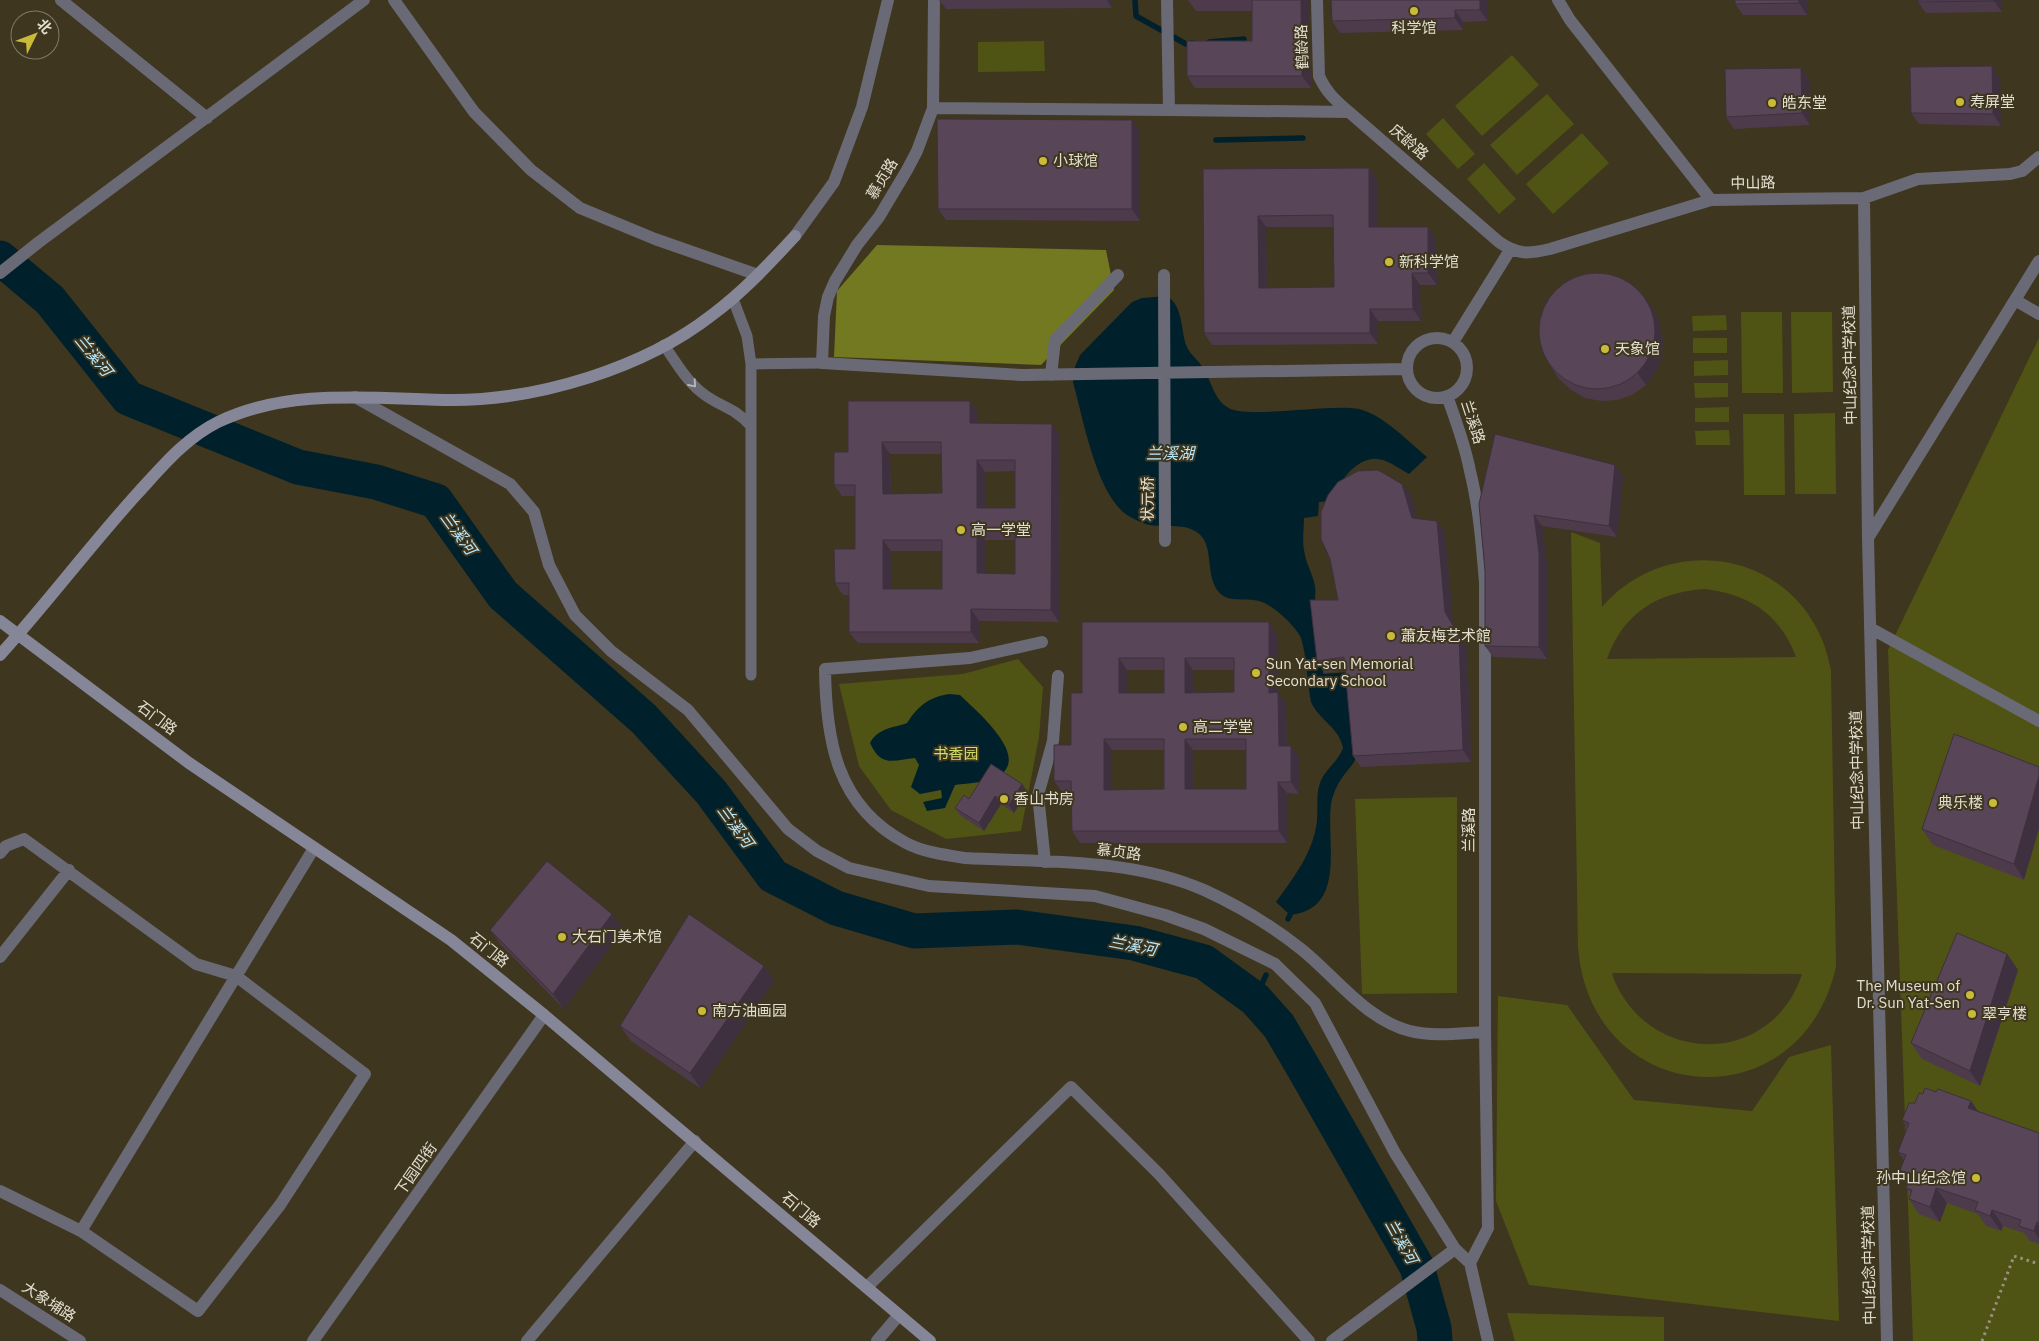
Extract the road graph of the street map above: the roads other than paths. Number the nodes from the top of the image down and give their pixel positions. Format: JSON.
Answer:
{"nodes":[{"id":1,"x":61,"y":0,"type":"edge"},
{"id":2,"x":364,"y":0,"type":"edge"},
{"id":3,"x":394,"y":0,"type":"edge"},
{"id":4,"x":888,"y":0,"type":"edge"},
{"id":5,"x":934,"y":0,"type":"edge"},
{"id":6,"x":1168,"y":0,"type":"edge"},
{"id":7,"x":1317,"y":0,"type":"edge"},
{"id":8,"x":1558,"y":0,"type":"edge"},
{"id":9,"x":933,"y":108,"type":"junction"},
{"id":10,"x":1168,"y":110,"type":"junction"},
{"id":11,"x":1349,"y":112,"type":"junction"},
{"id":12,"x":207,"y":118,"type":"junction"},
{"id":13,"x":2039,"y":157,"type":"edge"},
{"id":14,"x":1864,"y":198,"type":"junction"},
{"id":15,"x":1711,"y":200,"type":"junction"},
{"id":16,"x":1510,"y":250,"type":"junction"},
{"id":17,"x":2039,"y":262,"type":"edge"},
{"id":18,"x":0,"y":273,"type":"edge"},
{"id":19,"x":1118,"y":275,"type":"dead end"},
{"id":20,"x":1164,"y":275,"type":"dead end"},
{"id":21,"x":758,"y":276,"type":"junction"},
{"id":22,"x":732,"y":299,"type":"junction"},
{"id":23,"x":2015,"y":300,"type":"junction"},
{"id":24,"x":2039,"y":314,"type":"edge"},
{"id":25,"x":1453,"y":342,"type":"junction"},
{"id":26,"x":664,"y":345,"type":"junction"},
{"id":27,"x":822,"y":363,"type":"junction"},
{"id":28,"x":751,"y":364,"type":"junction"},
{"id":29,"x":1407,"y":369,"type":"junction"},
{"id":30,"x":1164,"y":373,"type":"junction"},
{"id":31,"x":1052,"y":375,"type":"junction"},
{"id":32,"x":1448,"y":396,"type":"junction"},
{"id":33,"x":355,"y":397,"type":"junction"},
{"id":34,"x":750,"y":425,"type":"junction"},
{"id":35,"x":1165,"y":538,"type":"dead end"},
{"id":36,"x":1868,"y":538,"type":"junction"},
{"id":37,"x":0,"y":621,"type":"edge"},
{"id":38,"x":1870,"y":628,"type":"junction"},
{"id":39,"x":18,"y":634,"type":"junction"},
{"id":40,"x":1042,"y":642,"type":"dead end"},
{"id":41,"x":0,"y":655,"type":"edge"},
{"id":42,"x":751,"y":675,"type":"dead end"},
{"id":43,"x":1058,"y":676,"type":"dead end"},
{"id":44,"x":2039,"y":720,"type":"edge"},
{"id":45,"x":314,"y":848,"type":"junction"},
{"id":46,"x":0,"y":853,"type":"edge"},
{"id":47,"x":1045,"y":862,"type":"junction"},
{"id":48,"x":68,"y":870,"type":"junction"},
{"id":49,"x":0,"y":957,"type":"edge"},
{"id":50,"x":236,"y":976,"type":"junction"},
{"id":51,"x":544,"y":1015,"type":"junction"},
{"id":52,"x":1485,"y":1032,"type":"junction"},
{"id":53,"x":695,"y":1141,"type":"junction"},
{"id":54,"x":0,"y":1191,"type":"edge"},
{"id":55,"x":81,"y":1231,"type":"junction"},
{"id":56,"x":1455,"y":1249,"type":"junction"},
{"id":57,"x":1470,"y":1263,"type":"junction"},
{"id":58,"x":867,"y":1287,"type":"junction"},
{"id":59,"x":0,"y":1290,"type":"edge"},
{"id":60,"x":900,"y":1315,"type":"junction"},
{"id":61,"x":80,"y":1341,"type":"edge"},
{"id":62,"x":313,"y":1341,"type":"edge"},
{"id":63,"x":526,"y":1341,"type":"edge"},
{"id":64,"x":877,"y":1341,"type":"edge"},
{"id":65,"x":930,"y":1341,"type":"edge"},
{"id":66,"x":1309,"y":1341,"type":"edge"},
{"id":67,"x":1332,"y":1341,"type":"edge"},
{"id":68,"x":1488,"y":1341,"type":"edge"},
{"id":69,"x":1887,"y":1341,"type":"edge"}],
"edges":[{"from":1,"to":12,"type":"street"},
{"from":2,"to":12,"type":"street"},
{"from":3,"to":21,"type":"street"},
{"from":4,"to":21,"type":"street"},
{"from":5,"to":9,"type":"street","name":"慕贞路"},
{"from":6,"to":10,"type":"street"},
{"from":7,"to":11,"type":"street","name":"鹤龄路"},
{"from":8,"to":15,"type":"street","name":"中山路"},
{"from":9,"to":10,"type":"street"},
{"from":9,"to":27,"type":"street","name":"慕贞路"},
{"from":10,"to":11,"type":"street"},
{"from":11,"to":16,"type":"street","name":"庆龄路"},
{"from":12,"to":18,"type":"street"},
{"from":13,"to":14,"type":"street","name":"中山路"},
{"from":14,"to":15,"type":"street","name":"中山路"},
{"from":14,"to":36,"type":"street","name":"中山纪念中学校道"},
{"from":15,"to":16,"type":"street"},
{"from":16,"to":25,"type":"street"},
{"from":17,"to":23,"type":"street"},
{"from":19,"to":31,"type":"street"},
{"from":20,"to":30,"type":"street","name":"状元桥"},
{"from":21,"to":22,"type":"street"},
{"from":22,"to":26,"type":"street"},
{"from":22,"to":28,"type":"lane"},
{"from":23,"to":24,"type":"street"},
{"from":23,"to":36,"type":"street"},
{"from":25,"to":29,"type":"street"},
{"from":25,"to":32,"type":"street"},
{"from":26,"to":33,"type":"street"},
{"from":26,"to":34,"type":"lane","one_way":true},
{"from":27,"to":28,"type":"lane"},
{"from":27,"to":31,"type":"street"},
{"from":28,"to":34,"type":"lane"},
{"from":29,"to":30,"type":"street"},
{"from":29,"to":32,"type":"street"},
{"from":30,"to":31,"type":"street"},
{"from":30,"to":35,"type":"street","name":"状元桥"},
{"from":32,"to":52,"type":"street","name":"兰溪路"},
{"from":33,"to":39,"type":"street"},
{"from":33,"to":56,"type":"street"},
{"from":34,"to":42,"type":"lane"},
{"from":36,"to":38,"type":"street","name":"中山纪念中学校道"},
{"from":37,"to":39,"type":"street","name":"石门路"},
{"from":38,"to":44,"type":"street"},
{"from":38,"to":69,"type":"street","name":"中山纪念中学校道"},
{"from":39,"to":41,"type":"street"},
{"from":39,"to":45,"type":"street","name":"石门路"},
{"from":40,"to":47,"type":"street","name":"慕贞路"},
{"from":43,"to":47,"type":"street"},
{"from":45,"to":50,"type":"street"},
{"from":45,"to":51,"type":"street","name":"石门路"},
{"from":46,"to":48,"type":"street"},
{"from":47,"to":52,"type":"street","name":"慕贞路"},
{"from":48,"to":49,"type":"street"},
{"from":48,"to":50,"type":"street"},
{"from":50,"to":55,"type":"street"},
{"from":50,"to":55,"type":"street"},
{"from":51,"to":53,"type":"street","name":"石门路"},
{"from":51,"to":62,"type":"street","name":"下园四街"},
{"from":52,"to":57,"type":"street","name":"兰溪路"},
{"from":53,"to":58,"type":"street","name":"石门路"},
{"from":53,"to":63,"type":"street"},
{"from":54,"to":55,"type":"street"},
{"from":56,"to":57,"type":"street"},
{"from":56,"to":67,"type":"street"},
{"from":57,"to":68,"type":"street"},
{"from":58,"to":60,"type":"street","name":"石门路"},
{"from":58,"to":66,"type":"street"},
{"from":59,"to":61,"type":"street","name":"大象埔路"},
{"from":60,"to":64,"type":"street"},
{"from":60,"to":65,"type":"street","name":"石门路"}]}
